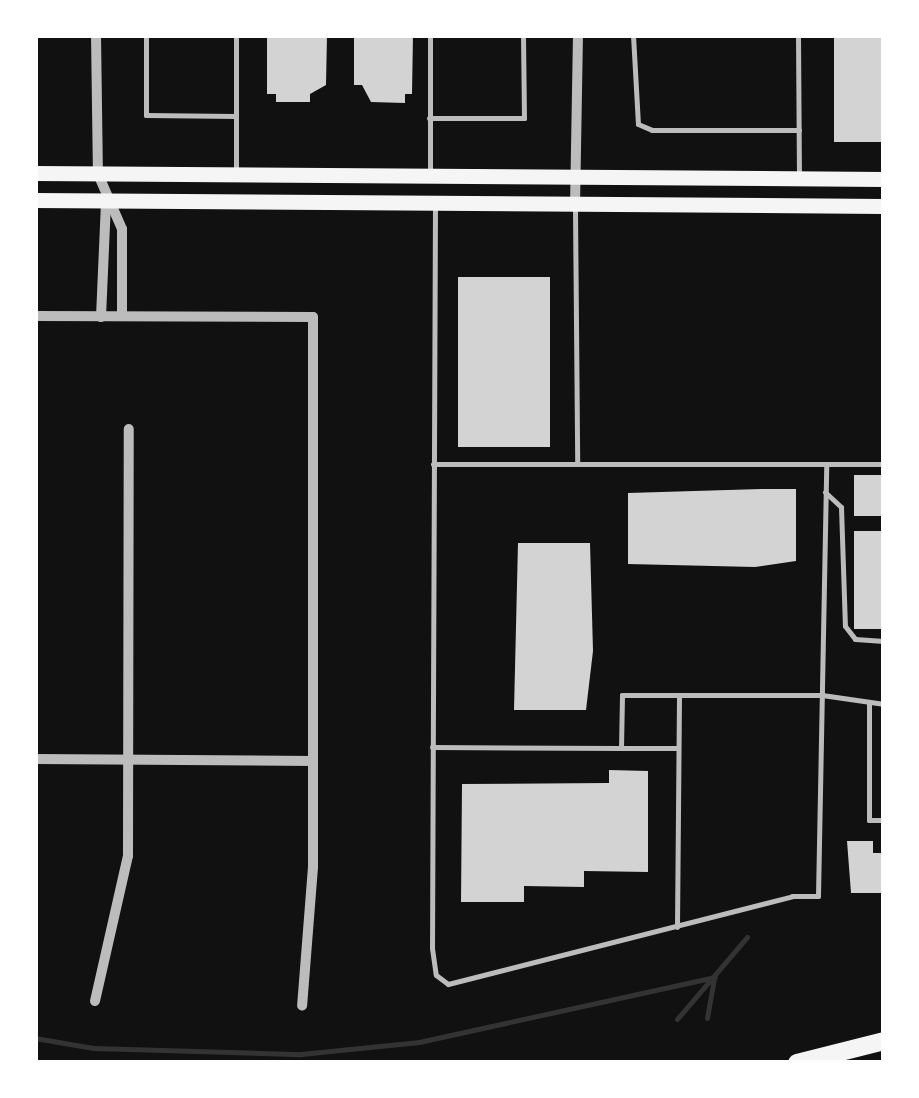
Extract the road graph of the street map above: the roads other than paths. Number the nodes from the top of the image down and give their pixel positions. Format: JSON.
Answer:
{"nodes":[{"id":1,"x":96,"y":35,"type":"edge"},
{"id":2,"x":146,"y":35,"type":"edge"},
{"id":3,"x":236,"y":35,"type":"edge"},
{"id":4,"x":430,"y":35,"type":"edge"},
{"id":5,"x":524,"y":35,"type":"edge"},
{"id":6,"x":578,"y":35,"type":"edge"},
{"id":7,"x":633,"y":35,"type":"edge"},
{"id":8,"x":798,"y":35,"type":"edge"},
{"id":9,"x":236,"y":116,"type":"junction"},
{"id":10,"x":429,"y":118,"type":"junction"},
{"id":11,"x":799,"y":130,"type":"junction"},
{"id":12,"x":35,"y":173,"type":"edge"},
{"id":13,"x":98,"y":174,"type":"junction"},
{"id":14,"x":236,"y":175,"type":"junction"},
{"id":15,"x":430,"y":176,"type":"junction"},
{"id":16,"x":577,"y":178,"type":"junction"},
{"id":17,"x":799,"y":178,"type":"junction"},
{"id":18,"x":884,"y":178,"type":"edge"},
{"id":19,"x":35,"y":200,"type":"edge"},
{"id":20,"x":106,"y":200,"type":"junction"},
{"id":21,"x":435,"y":204,"type":"junction"},
{"id":22,"x":575,"y":206,"type":"junction"},
{"id":23,"x":884,"y":206,"type":"edge"},
{"id":24,"x":35,"y":316,"type":"edge"},
{"id":25,"x":122,"y":316,"type":"junction"},
{"id":26,"x":101,"y":317,"type":"junction"},
{"id":27,"x":129,"y":429,"type":"dead end"},
{"id":28,"x":433,"y":464,"type":"junction"},
{"id":29,"x":577,"y":464,"type":"junction"},
{"id":30,"x":826,"y":464,"type":"junction"},
{"id":31,"x":884,"y":464,"type":"edge"},
{"id":32,"x":825,"y":492,"type":"junction"},
{"id":33,"x":884,"y":641,"type":"edge"},
{"id":34,"x":680,"y":695,"type":"junction"},
{"id":35,"x":822,"y":695,"type":"junction"},
{"id":36,"x":869,"y":704,"type":"junction"},
{"id":37,"x":884,"y":704,"type":"edge"},
{"id":38,"x":432,"y":747,"type":"junction"},
{"id":39,"x":620,"y":748,"type":"junction"},
{"id":40,"x":679,"y":748,"type":"junction"},
{"id":41,"x":35,"y":759,"type":"edge"},
{"id":42,"x":130,"y":761,"type":"junction"},
{"id":43,"x":313,"y":761,"type":"junction"},
{"id":44,"x":884,"y":820,"type":"edge"},
{"id":45,"x":678,"y":928,"type":"junction"},
{"id":46,"x":95,"y":1001,"type":"dead end"},
{"id":47,"x":302,"y":1006,"type":"dead end"},
{"id":48,"x":884,"y":1042,"type":"edge"},
{"id":49,"x":797,"y":1063,"type":"edge"}],
"edges":[{"from":1,"to":13,"type":"street"},
{"from":2,"to":9,"type":"lane"},
{"from":3,"to":9,"type":"lane"},
{"from":4,"to":10,"type":"lane"},
{"from":5,"to":10,"type":"lane"},
{"from":6,"to":16,"type":"street"},
{"from":7,"to":11,"type":"lane"},
{"from":8,"to":11,"type":"lane"},
{"from":9,"to":14,"type":"lane"},
{"from":10,"to":15,"type":"lane"},
{"from":11,"to":17,"type":"lane"},
{"from":12,"to":13,"type":"main road"},
{"from":13,"to":14,"type":"main road"},
{"from":13,"to":20,"type":"street"},
{"from":14,"to":15,"type":"main road"},
{"from":15,"to":16,"type":"main road"},
{"from":16,"to":17,"type":"main road"},
{"from":16,"to":22,"type":"street"},
{"from":17,"to":18,"type":"main road"},
{"from":19,"to":20,"type":"main road"},
{"from":20,"to":21,"type":"main road"},
{"from":20,"to":25,"type":"street"},
{"from":20,"to":26,"type":"street"},
{"from":21,"to":22,"type":"main road"},
{"from":21,"to":28,"type":"lane"},
{"from":22,"to":23,"type":"main road"},
{"from":22,"to":29,"type":"lane"},
{"from":24,"to":26,"type":"street"},
{"from":25,"to":26,"type":"street"},
{"from":25,"to":43,"type":"street"},
{"from":27,"to":42,"type":"street"},
{"from":28,"to":29,"type":"lane"},
{"from":28,"to":38,"type":"lane"},
{"from":29,"to":30,"type":"lane"},
{"from":30,"to":31,"type":"lane"},
{"from":30,"to":32,"type":"lane"},
{"from":32,"to":33,"type":"lane"},
{"from":32,"to":35,"type":"lane"},
{"from":34,"to":35,"type":"lane"},
{"from":34,"to":39,"type":"lane"},
{"from":34,"to":40,"type":"lane"},
{"from":35,"to":36,"type":"lane"},
{"from":35,"to":45,"type":"lane"},
{"from":36,"to":37,"type":"lane"},
{"from":36,"to":44,"type":"lane"},
{"from":38,"to":39,"type":"lane"},
{"from":38,"to":45,"type":"lane"},
{"from":39,"to":40,"type":"lane"},
{"from":40,"to":45,"type":"lane"},
{"from":41,"to":42,"type":"street"},
{"from":42,"to":43,"type":"street"},
{"from":42,"to":46,"type":"street"},
{"from":43,"to":47,"type":"street"},
{"from":48,"to":49,"type":"highway"}]}
